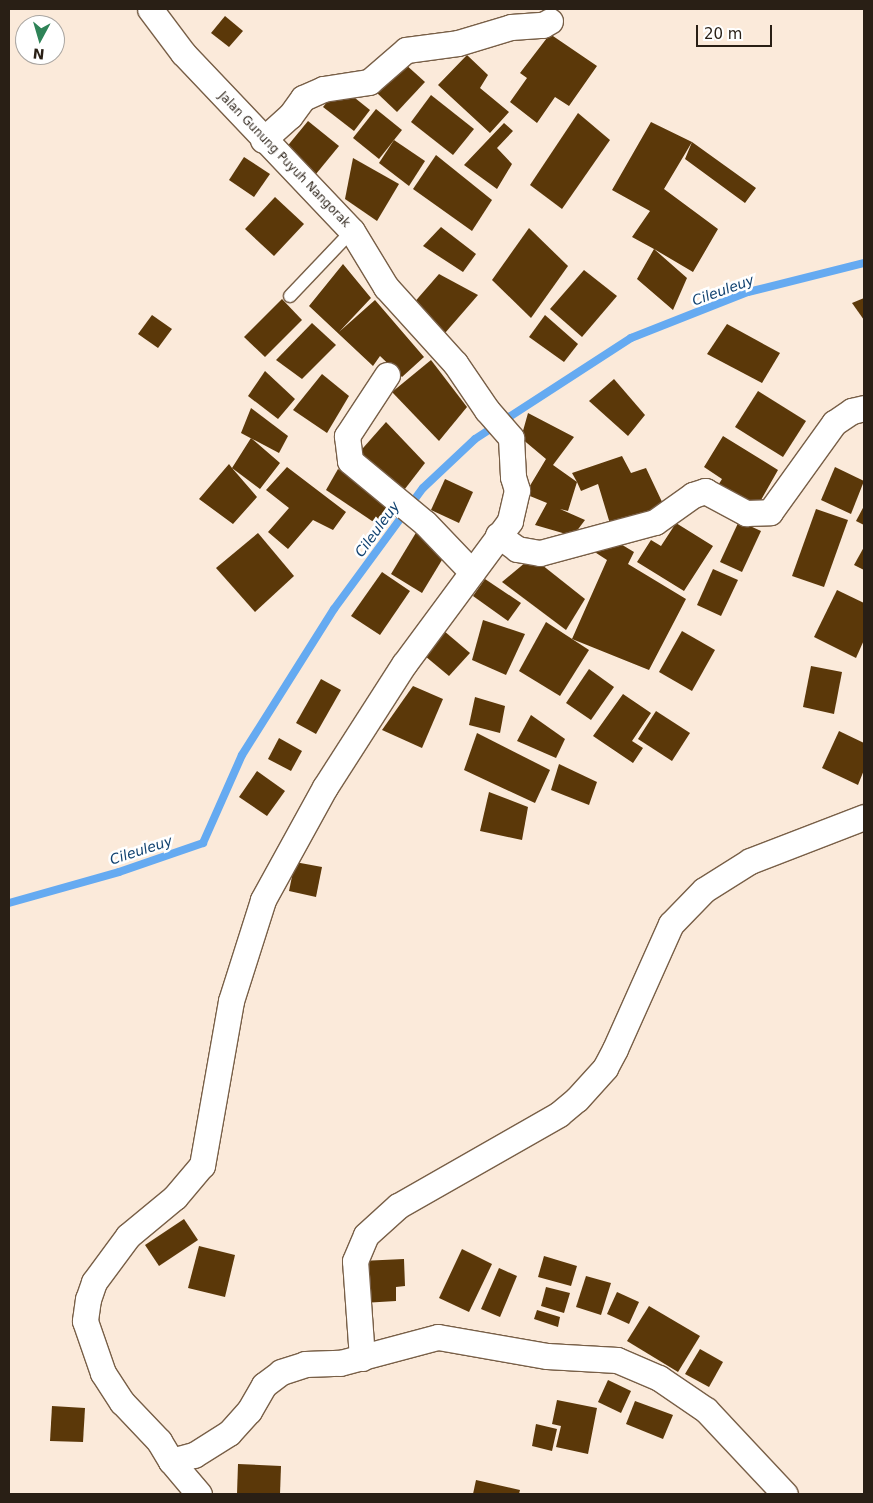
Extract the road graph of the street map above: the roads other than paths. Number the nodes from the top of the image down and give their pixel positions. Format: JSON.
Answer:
{"nodes":[{"id":1,"x":150,"y":9,"type":"edge"},
{"id":2,"x":550,"y":21,"type":"dead end"},
{"id":3,"x":263,"y":140,"type":"junction"},
{"id":4,"x":352,"y":231,"type":"junction"},
{"id":5,"x":290,"y":296,"type":"dead end"},
{"id":6,"x":387,"y":375,"type":"dead end"},
{"id":7,"x":864,"y":408,"type":"edge"},
{"id":8,"x":498,"y":535,"type":"junction"},
{"id":9,"x":472,"y":572,"type":"junction"},
{"id":10,"x":864,"y":817,"type":"edge"},
{"id":11,"x":362,"y":1358,"type":"junction"},
{"id":12,"x":171,"y":1461,"type":"junction"},
{"id":13,"x":199,"y":1494,"type":"edge"},
{"id":14,"x":785,"y":1494,"type":"edge"}],
"edges":[{"from":1,"to":3,"type":"street","name":"Jalan Gunung Puyuh Nangorak"},
{"from":2,"to":3,"type":"street"},
{"from":3,"to":4,"type":"street","name":"Jalan Gunung Puyuh Nangorak"},
{"from":4,"to":5,"type":"lane"},
{"from":4,"to":8,"type":"street","name":"Jalan Gunung Puyuh Nangorak"},
{"from":6,"to":9,"type":"street"},
{"from":7,"to":8,"type":"street"},
{"from":8,"to":9,"type":"street"},
{"from":9,"to":12,"type":"street"},
{"from":10,"to":11,"type":"street"},
{"from":11,"to":12,"type":"street"},
{"from":11,"to":14,"type":"street"},
{"from":12,"to":13,"type":"street"}]}
